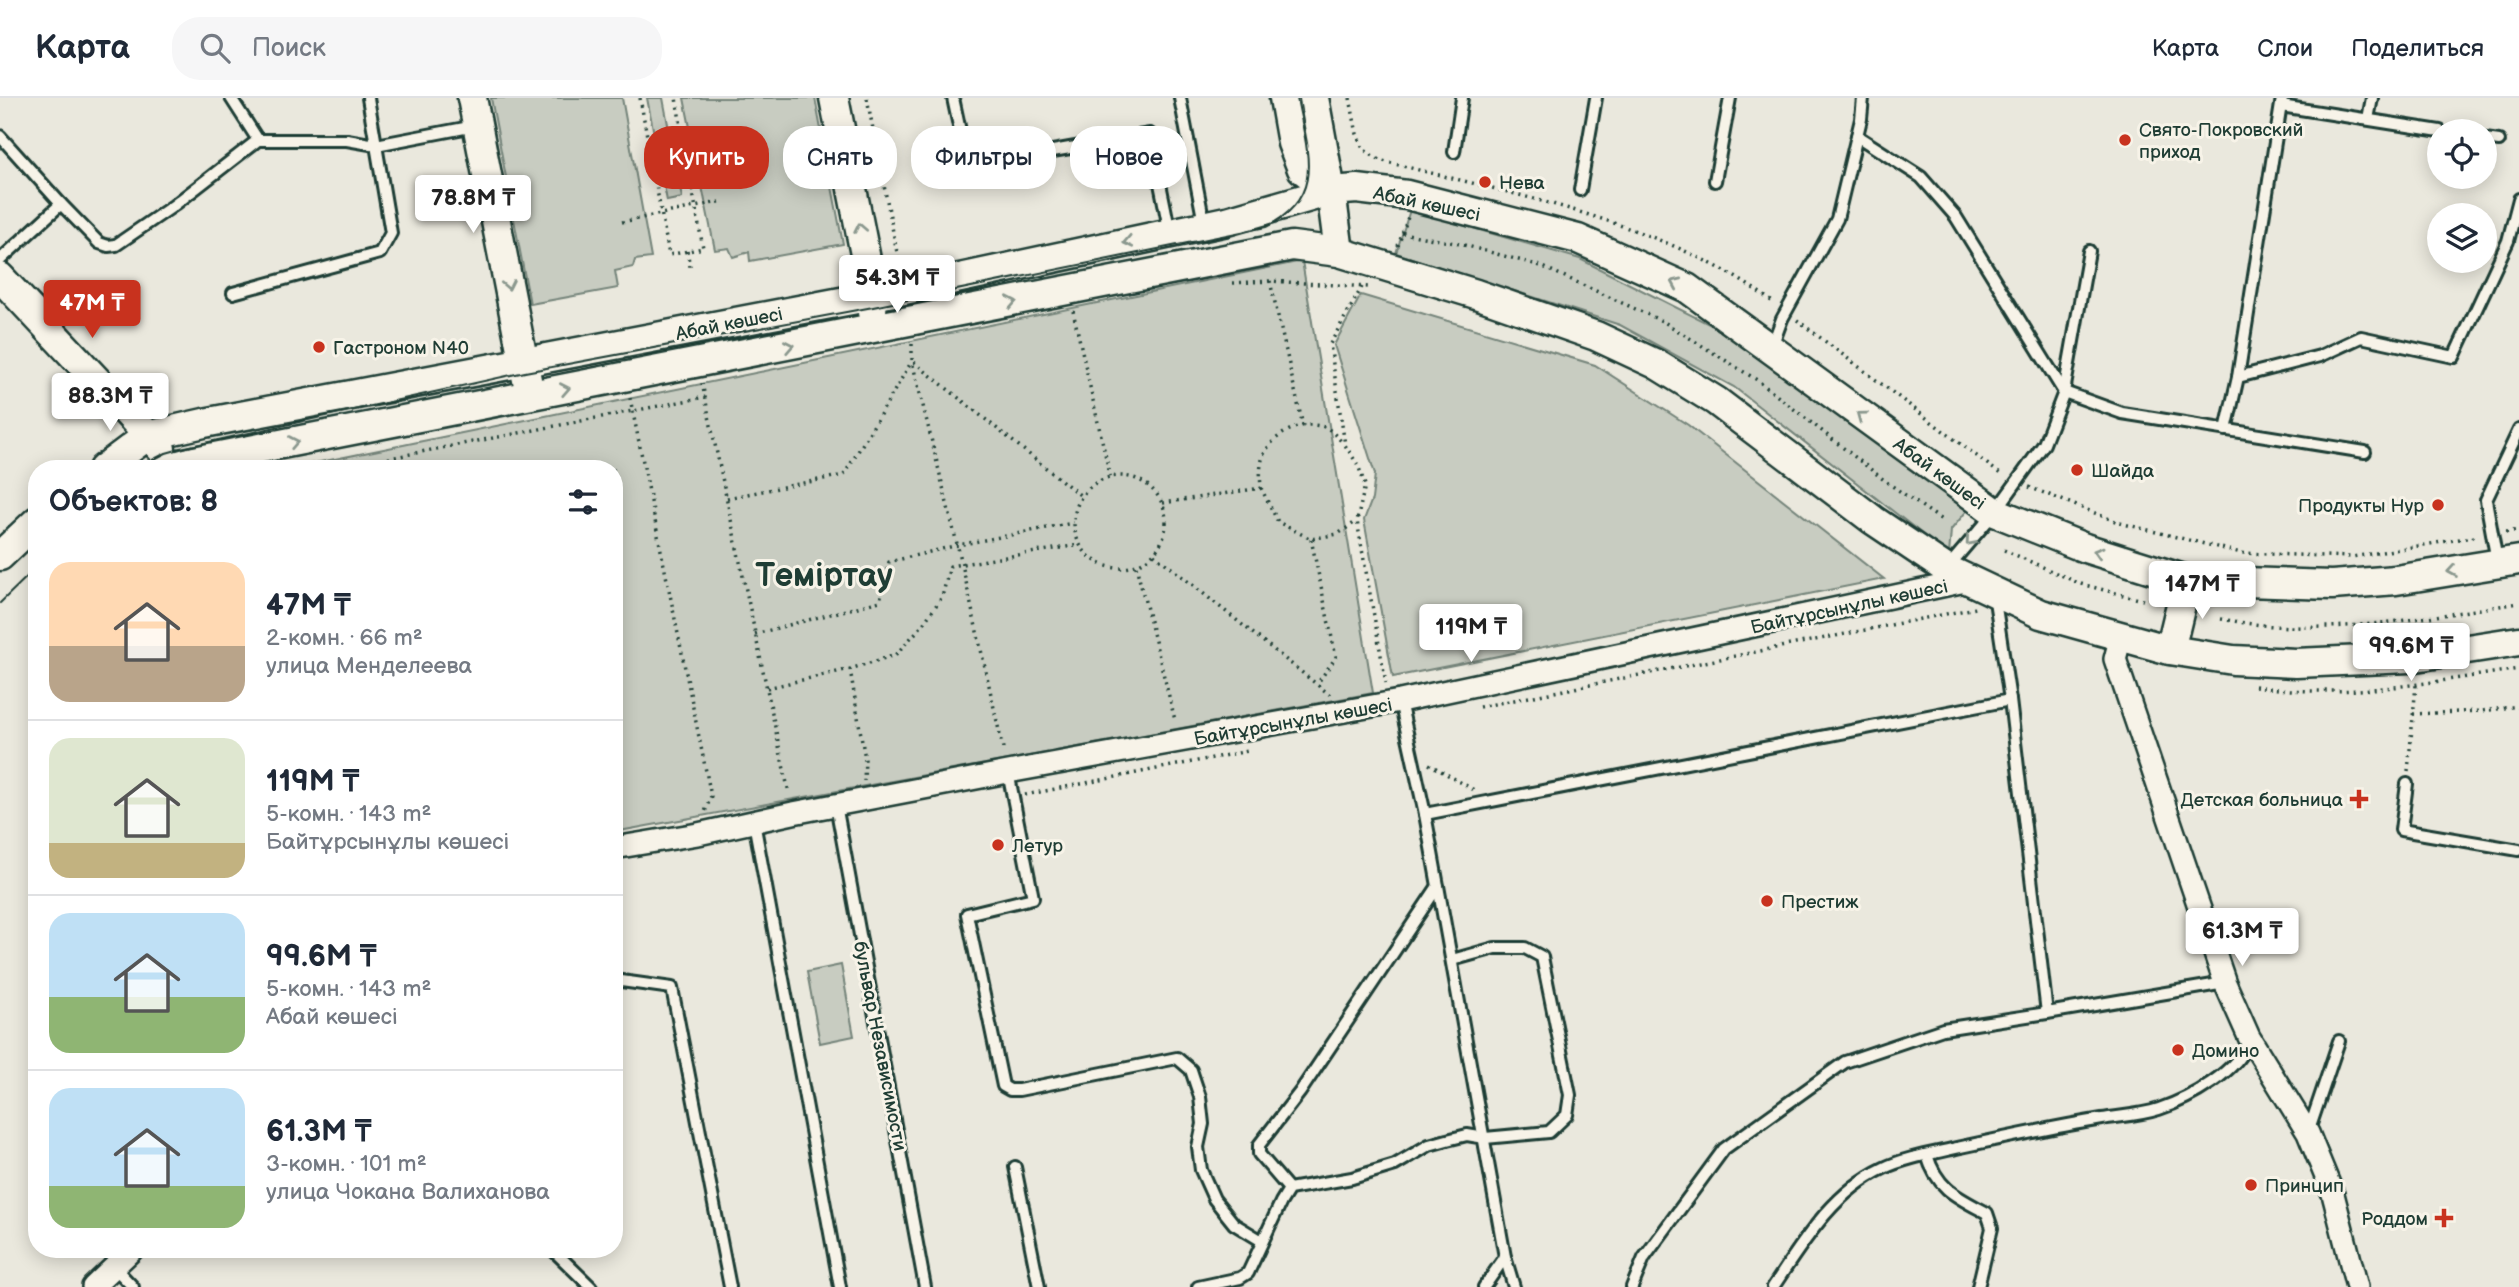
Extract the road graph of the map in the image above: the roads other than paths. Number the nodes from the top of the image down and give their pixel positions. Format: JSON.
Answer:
{"nodes":[{"id":1,"x":231,"y":98,"type":"edge"},
{"id":2,"x":368,"y":98,"type":"edge"},
{"id":3,"x":834,"y":98,"type":"edge"},
{"id":4,"x":953,"y":98,"type":"edge"},
{"id":5,"x":1180,"y":98,"type":"edge"},
{"id":6,"x":1284,"y":98,"type":"edge"},
{"id":7,"x":1314,"y":98,"type":"edge"},
{"id":8,"x":1462,"y":98,"type":"edge"},
{"id":9,"x":1596,"y":98,"type":"edge"},
{"id":10,"x":1730,"y":98,"type":"edge"},
{"id":11,"x":1863,"y":98,"type":"edge"},
{"id":12,"x":2372,"y":98,"type":"edge"},
{"id":13,"x":2281,"y":102,"type":"edge"},
{"id":14,"x":475,"y":112,"type":"edge"},
{"id":15,"x":2368,"y":120,"type":"junction"},
{"id":16,"x":959,"y":126,"type":"edge"},
{"id":17,"x":2427,"y":129,"type":"edge"},
{"id":18,"x":0,"y":136,"type":"edge"},
{"id":19,"x":1857,"y":136,"type":"junction"},
{"id":20,"x":1321,"y":137,"type":"junction"},
{"id":21,"x":258,"y":139,"type":"junction"},
{"id":22,"x":1292,"y":143,"type":"junction"},
{"id":23,"x":376,"y":145,"type":"junction"},
{"id":24,"x":1056,"y":150,"type":"edge"},
{"id":25,"x":1454,"y":152,"type":"dead end"},
{"id":26,"x":1715,"y":181,"type":"dead end"},
{"id":27,"x":1580,"y":190,"type":"dead end"},
{"id":28,"x":1331,"y":191,"type":"junction"},
{"id":29,"x":1411,"y":196,"type":"junction"},
{"id":30,"x":2519,"y":199,"type":"edge"},
{"id":31,"x":61,"y":204,"type":"junction"},
{"id":32,"x":1269,"y":209,"type":"junction"},
{"id":33,"x":1205,"y":226,"type":"junction"},
{"id":34,"x":1170,"y":233,"type":"junction"},
{"id":35,"x":1339,"y":251,"type":"junction"},
{"id":36,"x":2089,"y":251,"type":"dead end"},
{"id":37,"x":0,"y":260,"type":"edge"},
{"id":38,"x":0,"y":277,"type":"edge"},
{"id":39,"x":233,"y":293,"type":"dead end"},
{"id":40,"x":873,"y":295,"type":"junction"},
{"id":41,"x":869,"y":330,"type":"junction"},
{"id":42,"x":1771,"y":350,"type":"junction"},
{"id":43,"x":523,"y":362,"type":"junction"},
{"id":44,"x":2238,"y":377,"type":"junction"},
{"id":45,"x":2064,"y":392,"type":"junction"},
{"id":46,"x":530,"y":396,"type":"junction"},
{"id":47,"x":2226,"y":430,"type":"junction"},
{"id":48,"x":2519,"y":430,"type":"edge"},
{"id":49,"x":147,"y":436,"type":"junction"},
{"id":50,"x":2365,"y":452,"type":"dead end"},
{"id":51,"x":115,"y":460,"type":"edge"},
{"id":52,"x":173,"y":460,"type":"edge"},
{"id":53,"x":215,"y":460,"type":"edge"},
{"id":54,"x":1995,"y":512,"type":"junction"},
{"id":55,"x":28,"y":530,"type":"edge"},
{"id":56,"x":0,"y":556,"type":"edge"},
{"id":57,"x":2508,"y":562,"type":"edge"},
{"id":58,"x":2187,"y":580,"type":"junction"},
{"id":59,"x":1962,"y":582,"type":"junction"},
{"id":60,"x":2121,"y":636,"type":"junction"},
{"id":61,"x":2519,"y":641,"type":"edge"},
{"id":62,"x":2170,"y":650,"type":"junction"},
{"id":63,"x":2010,"y":700,"type":"junction"},
{"id":64,"x":1400,"y":701,"type":"junction"},
{"id":65,"x":1008,"y":772,"type":"junction"},
{"id":66,"x":2407,"y":784,"type":"road end"},
{"id":67,"x":836,"y":805,"type":"junction"},
{"id":68,"x":1426,"y":814,"type":"junction"},
{"id":69,"x":754,"y":822,"type":"junction"},
{"id":70,"x":623,"y":846,"type":"edge"},
{"id":71,"x":2519,"y":850,"type":"edge"},
{"id":72,"x":1438,"y":886,"type":"junction"},
{"id":73,"x":1452,"y":960,"type":"junction"},
{"id":74,"x":623,"y":981,"type":"edge"},
{"id":75,"x":2225,"y":983,"type":"junction"},
{"id":76,"x":2047,"y":1013,"type":"junction"},
{"id":77,"x":2249,"y":1037,"type":"junction"},
{"id":78,"x":2339,"y":1041,"type":"dead end"},
{"id":79,"x":2308,"y":1133,"type":"junction"},
{"id":80,"x":1485,"y":1138,"type":"junction"},
{"id":81,"x":1927,"y":1155,"type":"junction"},
{"id":82,"x":1016,"y":1167,"type":"dead end"},
{"id":83,"x":1290,"y":1189,"type":"junction"},
{"id":84,"x":1262,"y":1241,"type":"junction"},
{"id":85,"x":1505,"y":1257,"type":"junction"},
{"id":86,"x":124,"y":1258,"type":"edge"},
{"id":87,"x":562,"y":1258,"type":"edge"},
{"id":88,"x":114,"y":1267,"type":"junction"},
{"id":89,"x":93,"y":1287,"type":"edge"},
{"id":90,"x":132,"y":1287,"type":"edge"},
{"id":91,"x":591,"y":1287,"type":"edge"},
{"id":92,"x":730,"y":1287,"type":"edge"},
{"id":93,"x":840,"y":1287,"type":"edge"},
{"id":94,"x":925,"y":1287,"type":"edge"},
{"id":95,"x":1039,"y":1287,"type":"edge"},
{"id":96,"x":1199,"y":1287,"type":"edge"},
{"id":97,"x":1484,"y":1287,"type":"edge"},
{"id":98,"x":1514,"y":1287,"type":"edge"},
{"id":99,"x":1632,"y":1287,"type":"edge"},
{"id":100,"x":1773,"y":1287,"type":"edge"},
{"id":101,"x":1978,"y":1287,"type":"edge"},
{"id":102,"x":2357,"y":1287,"type":"edge"}],
"edges":[{"from":1,"to":21,"type":"lane"},
{"from":2,"to":23,"type":"lane"},
{"from":40,"to":3,"type":"street","one_way":true},
{"from":4,"to":16,"type":"lane"},
{"from":5,"to":33,"type":"lane"},
{"from":6,"to":22,"type":"street"},
{"from":7,"to":20,"type":"street"},
{"from":8,"to":25,"type":"lane"},
{"from":9,"to":27,"type":"lane"},
{"from":10,"to":26,"type":"lane"},
{"from":11,"to":19,"type":"lane"},
{"from":12,"to":15,"type":"lane"},
{"from":13,"to":15,"type":"lane"},
{"from":13,"to":44,"type":"lane"},
{"from":14,"to":23,"type":"lane"},
{"from":14,"to":43,"type":"street","one_way":true},
{"from":15,"to":17,"type":"lane"},
{"from":18,"to":31,"type":"lane"},
{"from":19,"to":42,"type":"lane"},
{"from":19,"to":45,"type":"lane"},
{"from":20,"to":28,"type":"street"},
{"from":20,"to":29,"type":"street"},
{"from":21,"to":23,"type":"lane"},
{"from":21,"to":31,"type":"lane"},
{"from":22,"to":28,"type":"street"},
{"from":22,"to":32,"type":"street"},
{"from":23,"to":39,"type":"lane"},
{"from":24,"to":34,"type":"lane"},
{"from":28,"to":29,"type":"street","name":"Абай көшесі"},
{"from":28,"to":32,"type":"street","name":"Абай көшесі"},
{"from":28,"to":35,"type":"street"},
{"from":42,"to":29,"type":"street","name":"Абай көшесі","one_way":true},
{"from":30,"to":44,"type":"lane"},
{"from":31,"to":37,"type":"lane"},
{"from":32,"to":33,"type":"street","name":"Абай көшесі"},
{"from":33,"to":34,"type":"street","name":"Абай көшесі"},
{"from":34,"to":40,"type":"street","name":"Абай көшесі","one_way":true},
{"from":41,"to":35,"type":"street","name":"Абай көшесі","one_way":true},
{"from":35,"to":59,"type":"street","name":"Абай көшесі"},
{"from":36,"to":45,"type":"lane"},
{"from":38,"to":49,"type":"street"},
{"from":40,"to":41,"type":"street"},
{"from":40,"to":43,"type":"street","name":"Абай көшесі"},
{"from":46,"to":41,"type":"street","name":"Абай көшесі","one_way":true},
{"from":54,"to":42,"type":"street","name":"Абай көшесі","one_way":true},
{"from":43,"to":46,"type":"street"},
{"from":43,"to":49,"type":"street","name":"Абай көшесі"},
{"from":44,"to":47,"type":"lane"},
{"from":45,"to":47,"type":"lane"},
{"from":45,"to":54,"type":"lane"},
{"from":53,"to":46,"type":"street","name":"Абай көшесі","one_way":true},
{"from":47,"to":50,"type":"lane"},
{"from":48,"to":57,"type":"lane"},
{"from":49,"to":51,"type":"street","name":"Абай көшесі"},
{"from":49,"to":52,"type":"street"},
{"from":58,"to":54,"type":"street","name":"Абай көшесі","one_way":true},
{"from":54,"to":59,"type":"lane","one_way":true},
{"from":55,"to":56,"type":"street"},
{"from":57,"to":58,"type":"street","name":"Абай көшесі","one_way":true},
{"from":58,"to":62,"type":"street"},
{"from":59,"to":60,"type":"street","name":"Абай көшесі"},
{"from":59,"to":63,"type":"lane"},
{"from":59,"to":64,"type":"street","name":"Байтұрсынұлы көшесі"},
{"from":60,"to":62,"type":"street","name":"Абай көшесі"},
{"from":60,"to":75,"type":"street"},
{"from":61,"to":62,"type":"street","name":"Абай көшесі"},
{"from":63,"to":68,"type":"lane"},
{"from":63,"to":76,"type":"lane"},
{"from":64,"to":65,"type":"street","name":"Байтұрсынұлы көшесі"},
{"from":64,"to":68,"type":"lane"},
{"from":65,"to":67,"type":"street","name":"Байтұрсынұлы көшесі"},
{"from":65,"to":84,"type":"lane"},
{"from":66,"to":71,"type":"lane"},
{"from":67,"to":69,"type":"street","name":"Байтұрсынұлы көшесі"},
{"from":67,"to":94,"type":"lane","name":"бульвар Независимости"},
{"from":68,"to":72,"type":"lane"},
{"from":69,"to":70,"type":"street","name":"Байтұрсынұлы көшесі"},
{"from":69,"to":93,"type":"lane"},
{"from":72,"to":73,"type":"lane"},
{"from":72,"to":83,"type":"lane"},
{"from":73,"to":80,"type":"lane"},
{"from":73,"to":80,"type":"lane"},
{"from":74,"to":92,"type":"lane"},
{"from":75,"to":76,"type":"lane"},
{"from":75,"to":77,"type":"street"},
{"from":76,"to":99,"type":"lane"},
{"from":77,"to":79,"type":"street"},
{"from":77,"to":81,"type":"lane"},
{"from":78,"to":79,"type":"lane"},
{"from":79,"to":102,"type":"street"},
{"from":80,"to":83,"type":"lane"},
{"from":80,"to":85,"type":"lane"},
{"from":81,"to":100,"type":"lane"},
{"from":81,"to":101,"type":"lane"},
{"from":82,"to":95,"type":"lane"},
{"from":83,"to":84,"type":"lane"},
{"from":84,"to":96,"type":"lane"},
{"from":85,"to":97,"type":"lane"},
{"from":85,"to":98,"type":"lane"},
{"from":86,"to":88,"type":"street"},
{"from":87,"to":91,"type":"lane"},
{"from":88,"to":89,"type":"street"},
{"from":88,"to":90,"type":"lane"}]}
